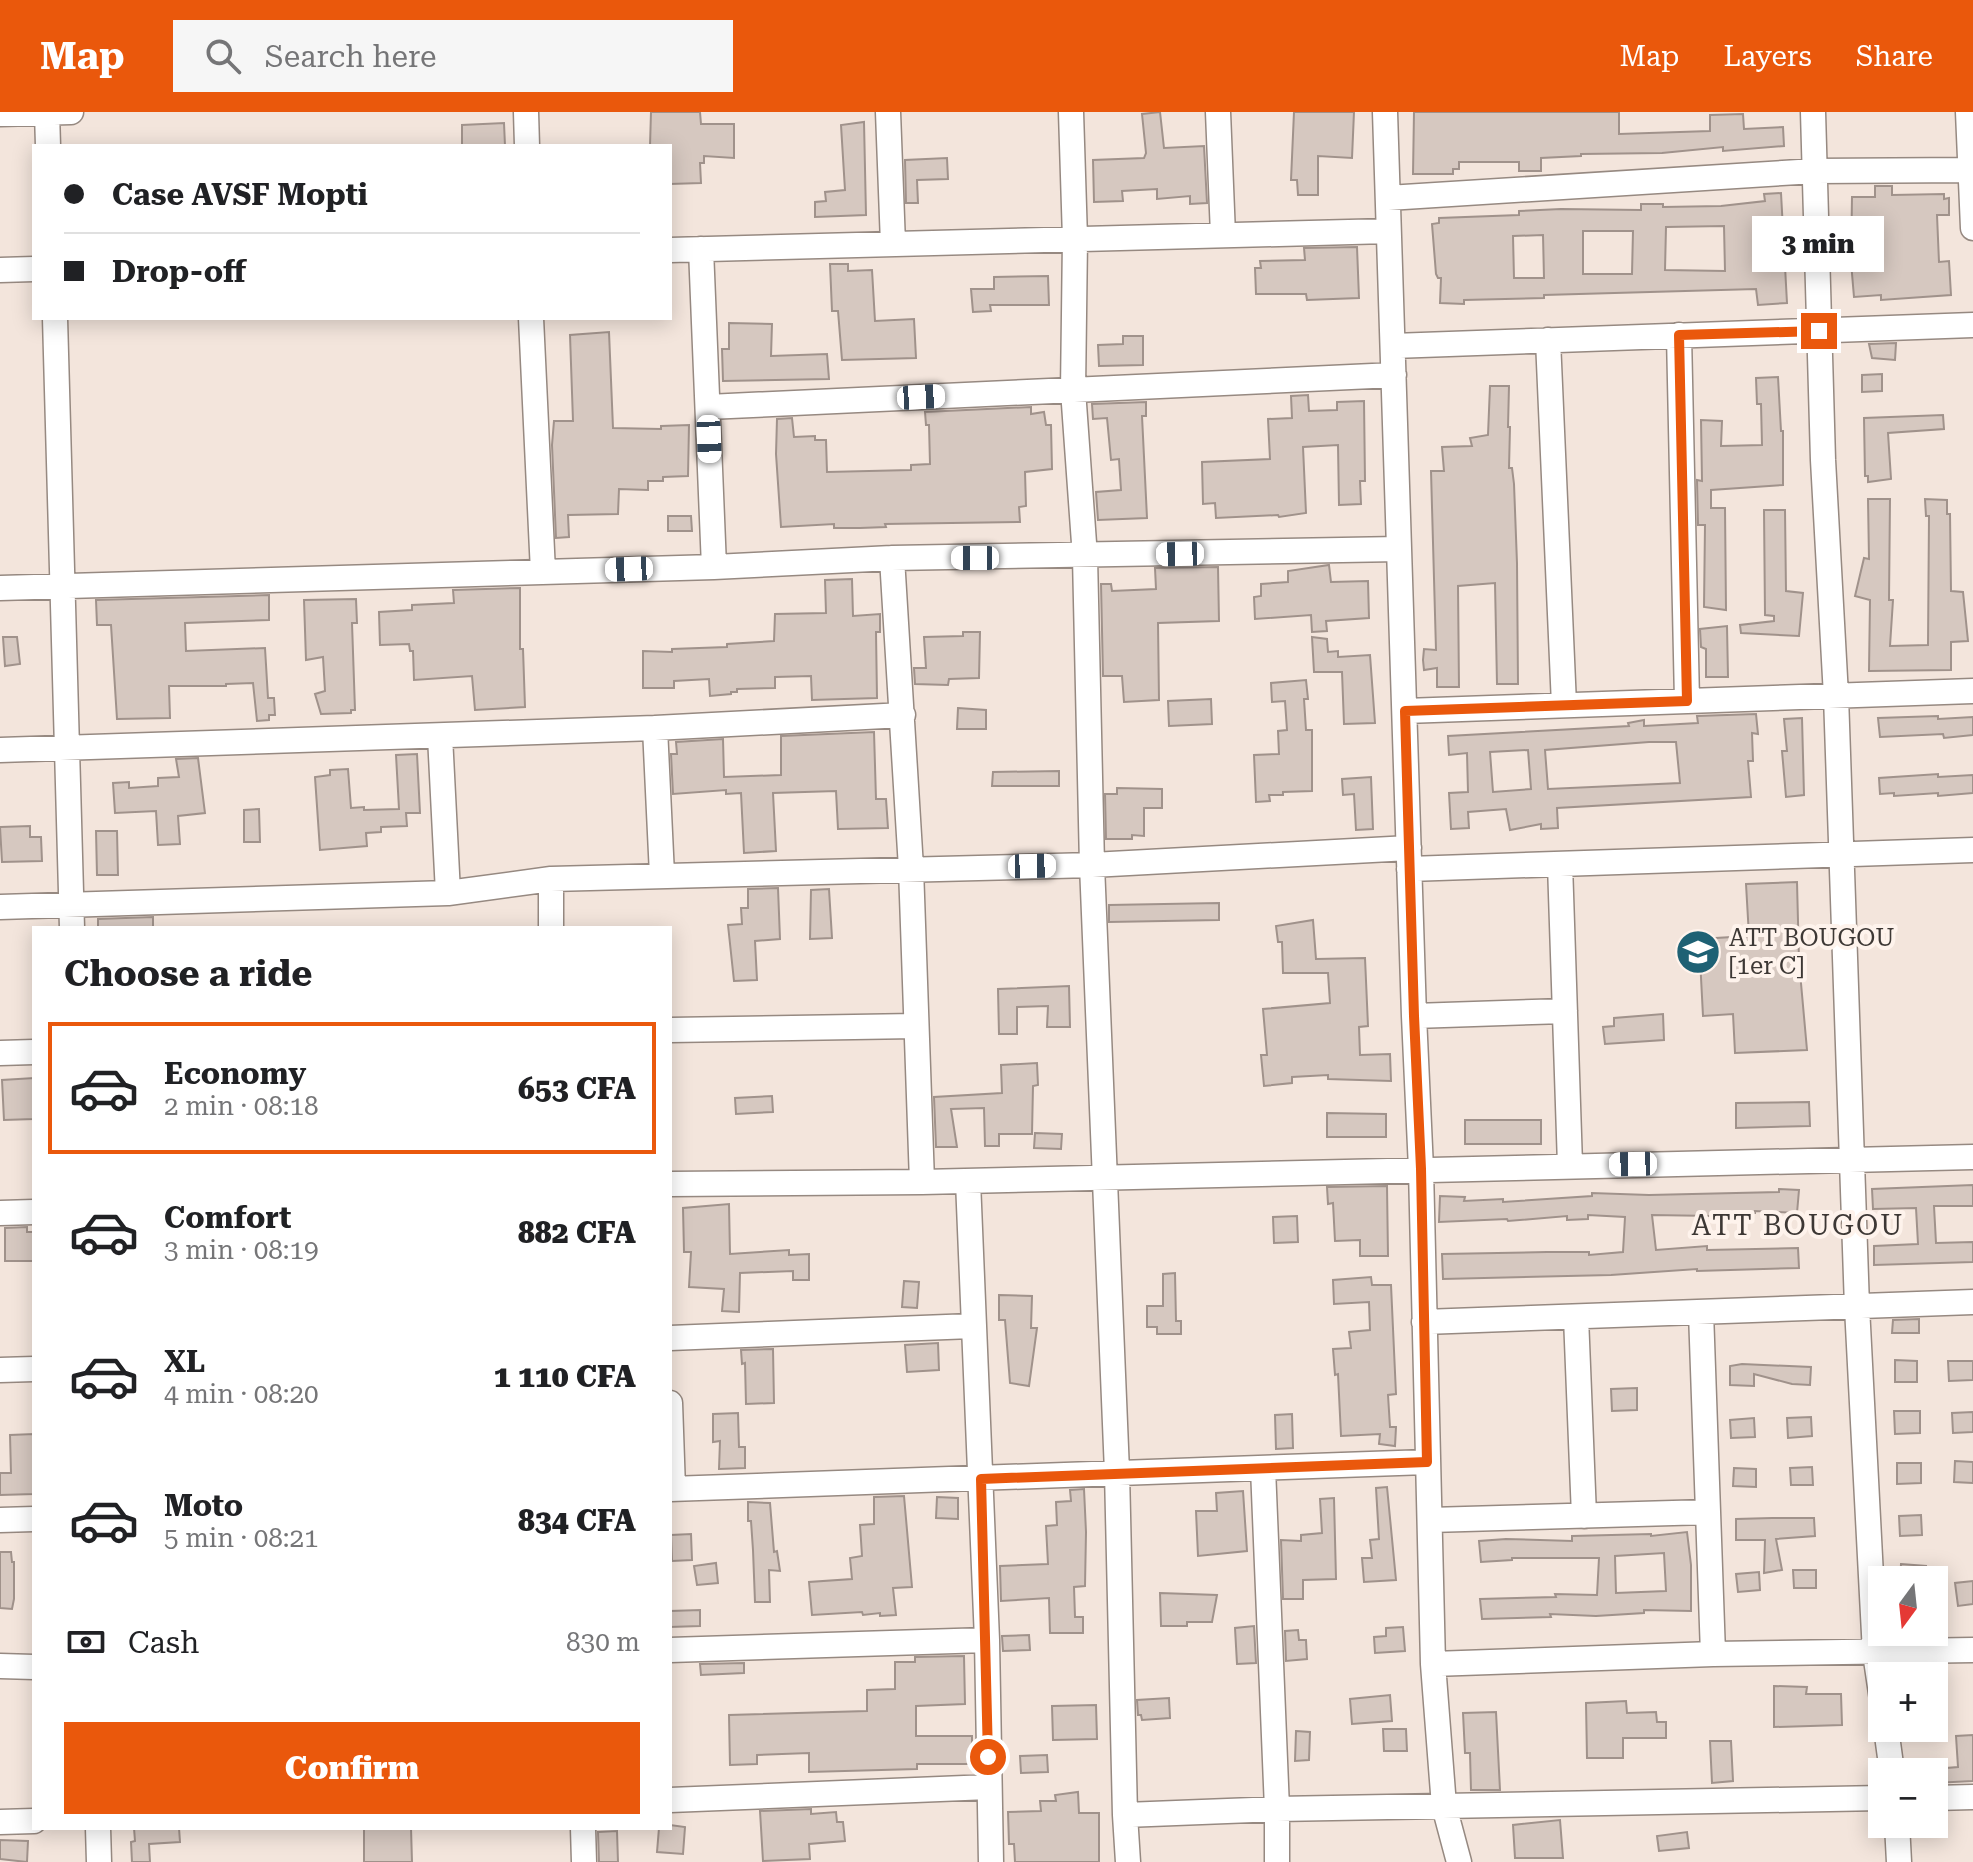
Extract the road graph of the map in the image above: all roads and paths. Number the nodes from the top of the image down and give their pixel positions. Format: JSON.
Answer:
{"nodes":[{"id":1,"x":47,"y":112,"type":"edge"},
{"id":2,"x":71,"y":112,"type":"edge"},
{"id":3,"x":526,"y":112,"type":"edge"},
{"id":4,"x":888,"y":112,"type":"edge"},
{"id":5,"x":1071,"y":112,"type":"edge"},
{"id":6,"x":1218,"y":112,"type":"edge"},
{"id":7,"x":1385,"y":112,"type":"edge"},
{"id":8,"x":1813,"y":112,"type":"edge"},
{"id":9,"x":1968,"y":112,"type":"edge"},
{"id":10,"x":0,"y":114,"type":"edge"},
{"id":11,"x":48,"y":144,"type":"edge"},
{"id":12,"x":527,"y":144,"type":"edge"},
{"id":13,"x":1970,"y":170,"type":"junction"},
{"id":14,"x":1815,"y":171,"type":"junction"},
{"id":15,"x":1388,"y":198,"type":"junction"},
{"id":16,"x":1973,"y":228,"type":"edge"},
{"id":17,"x":1388,"y":231,"type":"junction"},
{"id":18,"x":1223,"y":235,"type":"junction"},
{"id":19,"x":1075,"y":239,"type":"junction"},
{"id":20,"x":893,"y":244,"type":"junction"},
{"id":21,"x":701,"y":249,"type":"junction"},
{"id":22,"x":672,"y":250,"type":"edge"},
{"id":23,"x":32,"y":269,"type":"edge"},
{"id":24,"x":0,"y":270,"type":"edge"},
{"id":25,"x":55,"y":320,"type":"edge"},
{"id":26,"x":531,"y":320,"type":"edge"},
{"id":27,"x":1973,"y":325,"type":"edge"},
{"id":28,"x":1819,"y":331,"type":"junction"},
{"id":29,"x":1679,"y":335,"type":"junction"},
{"id":30,"x":1548,"y":340,"type":"junction"},
{"id":31,"x":1393,"y":346,"type":"junction"},
{"id":32,"x":1394,"y":375,"type":"junction"},
{"id":33,"x":1073,"y":390,"type":"junction"},
{"id":34,"x":708,"y":407,"type":"junction"},
{"id":35,"x":1399,"y":549,"type":"junction"},
{"id":36,"x":1085,"y":557,"type":"junction"},
{"id":37,"x":892,"y":558,"type":"junction"},
{"id":38,"x":714,"y":567,"type":"junction"},
{"id":39,"x":543,"y":572,"type":"junction"},
{"id":40,"x":63,"y":586,"type":"junction"},
{"id":41,"x":0,"y":588,"type":"edge"},
{"id":42,"x":1973,"y":691,"type":"edge"},
{"id":43,"x":1836,"y":696,"type":"junction"},
{"id":44,"x":1687,"y":701,"type":"junction"},
{"id":45,"x":1564,"y":705,"type":"junction"},
{"id":46,"x":1405,"y":711,"type":"junction"},
{"id":47,"x":903,"y":715,"type":"junction"},
{"id":48,"x":655,"y":728,"type":"junction"},
{"id":49,"x":440,"y":736,"type":"junction"},
{"id":50,"x":67,"y":748,"type":"junction"},
{"id":51,"x":0,"y":750,"type":"edge"},
{"id":52,"x":1973,"y":850,"type":"edge"},
{"id":53,"x":1842,"y":854,"type":"junction"},
{"id":54,"x":1409,"y":858,"type":"junction"},
{"id":55,"x":1560,"y":864,"type":"junction"},
{"id":56,"x":1092,"y":865,"type":"junction"},
{"id":57,"x":911,"y":868,"type":"junction"},
{"id":58,"x":662,"y":875,"type":"junction"},
{"id":59,"x":551,"y":879,"type":"junction"},
{"id":60,"x":448,"y":893,"type":"junction"},
{"id":61,"x":0,"y":907,"type":"edge"},
{"id":62,"x":72,"y":916,"type":"edge"},
{"id":63,"x":551,"y":926,"type":"edge"},
{"id":64,"x":1565,"y":1011,"type":"junction"},
{"id":65,"x":1414,"y":1016,"type":"junction"},
{"id":66,"x":915,"y":1026,"type":"junction"},
{"id":67,"x":672,"y":1030,"type":"edge"},
{"id":68,"x":32,"y":1052,"type":"edge"},
{"id":69,"x":0,"y":1053,"type":"edge"},
{"id":70,"x":1973,"y":1157,"type":"edge"},
{"id":71,"x":1852,"y":1161,"type":"junction"},
{"id":72,"x":1570,"y":1165,"type":"junction"},
{"id":73,"x":1421,"y":1169,"type":"junction"},
{"id":74,"x":1106,"y":1177,"type":"junction"},
{"id":75,"x":968,"y":1181,"type":"junction"},
{"id":76,"x":922,"y":1182,"type":"junction"},
{"id":77,"x":672,"y":1184,"type":"edge"},
{"id":78,"x":32,"y":1212,"type":"edge"},
{"id":79,"x":0,"y":1213,"type":"edge"},
{"id":80,"x":1973,"y":1302,"type":"edge"},
{"id":81,"x":1857,"y":1307,"type":"junction"},
{"id":82,"x":1701,"y":1312,"type":"junction"},
{"id":83,"x":1576,"y":1317,"type":"junction"},
{"id":84,"x":1424,"y":1322,"type":"junction"},
{"id":85,"x":972,"y":1326,"type":"junction"},
{"id":86,"x":672,"y":1338,"type":"edge"},
{"id":87,"x":32,"y":1369,"type":"edge"},
{"id":88,"x":0,"y":1370,"type":"edge"},
{"id":89,"x":1427,"y":1462,"type":"junction"},
{"id":90,"x":1263,"y":1468,"type":"junction"},
{"id":91,"x":1117,"y":1472,"type":"junction"},
{"id":92,"x":981,"y":1479,"type":"junction"},
{"id":93,"x":672,"y":1489,"type":"edge"},
{"id":94,"x":1708,"y":1512,"type":"junction"},
{"id":95,"x":1584,"y":1516,"type":"junction"},
{"id":96,"x":32,"y":1519,"type":"edge"},
{"id":97,"x":0,"y":1520,"type":"edge"},
{"id":98,"x":1430,"y":1520,"type":"junction"},
{"id":99,"x":987,"y":1640,"type":"junction"},
{"id":100,"x":672,"y":1650,"type":"edge"},
{"id":101,"x":1973,"y":1650,"type":"edge"},
{"id":102,"x":1875,"y":1653,"type":"junction"},
{"id":103,"x":1713,"y":1654,"type":"junction"},
{"id":104,"x":1876,"y":1662,"type":"edge"},
{"id":105,"x":1433,"y":1664,"type":"junction"},
{"id":106,"x":0,"y":1666,"type":"edge"},
{"id":107,"x":32,"y":1667,"type":"edge"},
{"id":108,"x":989,"y":1787,"type":"junction"},
{"id":109,"x":1973,"y":1797,"type":"edge"},
{"id":110,"x":1868,"y":1798,"type":"edge"},
{"id":111,"x":1948,"y":1798,"type":"edge"},
{"id":112,"x":672,"y":1800,"type":"edge"},
{"id":113,"x":1444,"y":1806,"type":"junction"},
{"id":114,"x":1277,"y":1809,"type":"junction"},
{"id":115,"x":1125,"y":1815,"type":"junction"},
{"id":116,"x":32,"y":1821,"type":"edge"},
{"id":117,"x":0,"y":1822,"type":"edge"},
{"id":118,"x":98,"y":1830,"type":"edge"},
{"id":119,"x":583,"y":1830,"type":"edge"},
{"id":120,"x":1898,"y":1838,"type":"edge"},
{"id":121,"x":99,"y":1862,"type":"edge"},
{"id":122,"x":584,"y":1862,"type":"edge"},
{"id":123,"x":991,"y":1862,"type":"edge"},
{"id":124,"x":1128,"y":1862,"type":"edge"},
{"id":125,"x":1277,"y":1862,"type":"edge"},
{"id":126,"x":1459,"y":1862,"type":"edge"},
{"id":127,"x":1899,"y":1862,"type":"edge"}],
"edges":[{"from":1,"to":2,"type":"street"},
{"from":1,"to":10,"type":"street"},
{"from":1,"to":11,"type":"street"},
{"from":3,"to":12,"type":"street"},
{"from":4,"to":20,"type":"street"},
{"from":5,"to":19,"type":"street"},
{"from":6,"to":18,"type":"street"},
{"from":7,"to":15,"type":"street"},
{"from":8,"to":14,"type":"street"},
{"from":9,"to":13,"type":"street"},
{"from":13,"to":14,"type":"street"},
{"from":13,"to":16,"type":"street"},
{"from":14,"to":15,"type":"street"},
{"from":14,"to":28,"type":"street"},
{"from":15,"to":17,"type":"street"},
{"from":17,"to":18,"type":"street"},
{"from":17,"to":31,"type":"street"},
{"from":18,"to":19,"type":"street"},
{"from":19,"to":20,"type":"street"},
{"from":19,"to":33,"type":"street"},
{"from":20,"to":21,"type":"street"},
{"from":21,"to":22,"type":"street"},
{"from":21,"to":34,"type":"street"},
{"from":23,"to":24,"type":"street"},
{"from":25,"to":40,"type":"street"},
{"from":26,"to":39,"type":"street"},
{"from":27,"to":28,"type":"street"},
{"from":28,"to":29,"type":"street"},
{"from":28,"to":43,"type":"street"},
{"from":29,"to":30,"type":"street"},
{"from":29,"to":44,"type":"street"},
{"from":30,"to":31,"type":"street"},
{"from":30,"to":45,"type":"street"},
{"from":31,"to":32,"type":"street"},
{"from":32,"to":33,"type":"street"},
{"from":32,"to":35,"type":"street"},
{"from":33,"to":34,"type":"street"},
{"from":33,"to":36,"type":"street"},
{"from":34,"to":38,"type":"street"},
{"from":35,"to":36,"type":"street"},
{"from":35,"to":46,"type":"street"},
{"from":36,"to":37,"type":"street"},
{"from":36,"to":56,"type":"street"},
{"from":37,"to":38,"type":"street"},
{"from":37,"to":47,"type":"street"},
{"from":38,"to":39,"type":"street"},
{"from":39,"to":40,"type":"street"},
{"from":40,"to":41,"type":"street"},
{"from":40,"to":50,"type":"street"},
{"from":42,"to":43,"type":"street"},
{"from":43,"to":44,"type":"street"},
{"from":43,"to":53,"type":"street"},
{"from":44,"to":45,"type":"street"},
{"from":45,"to":46,"type":"street"},
{"from":46,"to":54,"type":"street"},
{"from":47,"to":48,"type":"street"},
{"from":47,"to":57,"type":"street"},
{"from":48,"to":49,"type":"street"},
{"from":48,"to":58,"type":"street"},
{"from":49,"to":50,"type":"street"},
{"from":49,"to":60,"type":"street"},
{"from":50,"to":51,"type":"street"},
{"from":50,"to":62,"type":"street"},
{"from":52,"to":53,"type":"street"},
{"from":53,"to":55,"type":"street"},
{"from":53,"to":71,"type":"street"},
{"from":54,"to":55,"type":"street"},
{"from":54,"to":56,"type":"street"},
{"from":54,"to":65,"type":"street"},
{"from":55,"to":64,"type":"street"},
{"from":56,"to":57,"type":"street"},
{"from":56,"to":74,"type":"street"},
{"from":57,"to":58,"type":"street"},
{"from":57,"to":66,"type":"street"},
{"from":58,"to":59,"type":"street"},
{"from":59,"to":60,"type":"street"},
{"from":59,"to":63,"type":"street"},
{"from":60,"to":62,"type":"street"},
{"from":61,"to":62,"type":"street"},
{"from":64,"to":65,"type":"street"},
{"from":64,"to":72,"type":"street"},
{"from":65,"to":73,"type":"street"},
{"from":66,"to":67,"type":"street"},
{"from":66,"to":76,"type":"street"},
{"from":68,"to":69,"type":"street"},
{"from":70,"to":71,"type":"street"},
{"from":71,"to":72,"type":"street"},
{"from":71,"to":81,"type":"street"},
{"from":72,"to":73,"type":"street"},
{"from":73,"to":74,"type":"street"},
{"from":73,"to":84,"type":"street"},
{"from":74,"to":75,"type":"street"},
{"from":74,"to":91,"type":"street"},
{"from":75,"to":76,"type":"street"},
{"from":75,"to":85,"type":"street"},
{"from":76,"to":77,"type":"street"},
{"from":78,"to":79,"type":"street"},
{"from":80,"to":81,"type":"street"},
{"from":81,"to":82,"type":"street"},
{"from":81,"to":102,"type":"street"},
{"from":82,"to":83,"type":"street"},
{"from":82,"to":94,"type":"street"},
{"from":83,"to":84,"type":"street"},
{"from":83,"to":95,"type":"street"},
{"from":84,"to":89,"type":"street"},
{"from":85,"to":86,"type":"street"},
{"from":85,"to":92,"type":"street"},
{"from":87,"to":88,"type":"street"},
{"from":89,"to":90,"type":"street"},
{"from":89,"to":98,"type":"street"},
{"from":90,"to":91,"type":"street"},
{"from":90,"to":114,"type":"street"},
{"from":91,"to":92,"type":"street"},
{"from":91,"to":115,"type":"street"},
{"from":92,"to":93,"type":"street"},
{"from":92,"to":99,"type":"street"},
{"from":94,"to":95,"type":"street"},
{"from":94,"to":103,"type":"street"},
{"from":95,"to":98,"type":"street"},
{"from":96,"to":97,"type":"street"},
{"from":98,"to":105,"type":"street"},
{"from":99,"to":100,"type":"street"},
{"from":99,"to":108,"type":"street"},
{"from":101,"to":102,"type":"street"},
{"from":102,"to":103,"type":"street"},
{"from":102,"to":104,"type":"street"},
{"from":103,"to":105,"type":"street"},
{"from":105,"to":113,"type":"street"},
{"from":106,"to":107,"type":"street"},
{"from":108,"to":112,"type":"street"},
{"from":108,"to":123,"type":"street"},
{"from":109,"to":111,"type":"street"},
{"from":110,"to":113,"type":"street"},
{"from":113,"to":114,"type":"street"},
{"from":113,"to":126,"type":"street"},
{"from":114,"to":115,"type":"street"},
{"from":114,"to":125,"type":"street"},
{"from":115,"to":124,"type":"street"},
{"from":116,"to":117,"type":"street"},
{"from":118,"to":121,"type":"street"},
{"from":119,"to":122,"type":"street"},
{"from":120,"to":127,"type":"street"}]}
